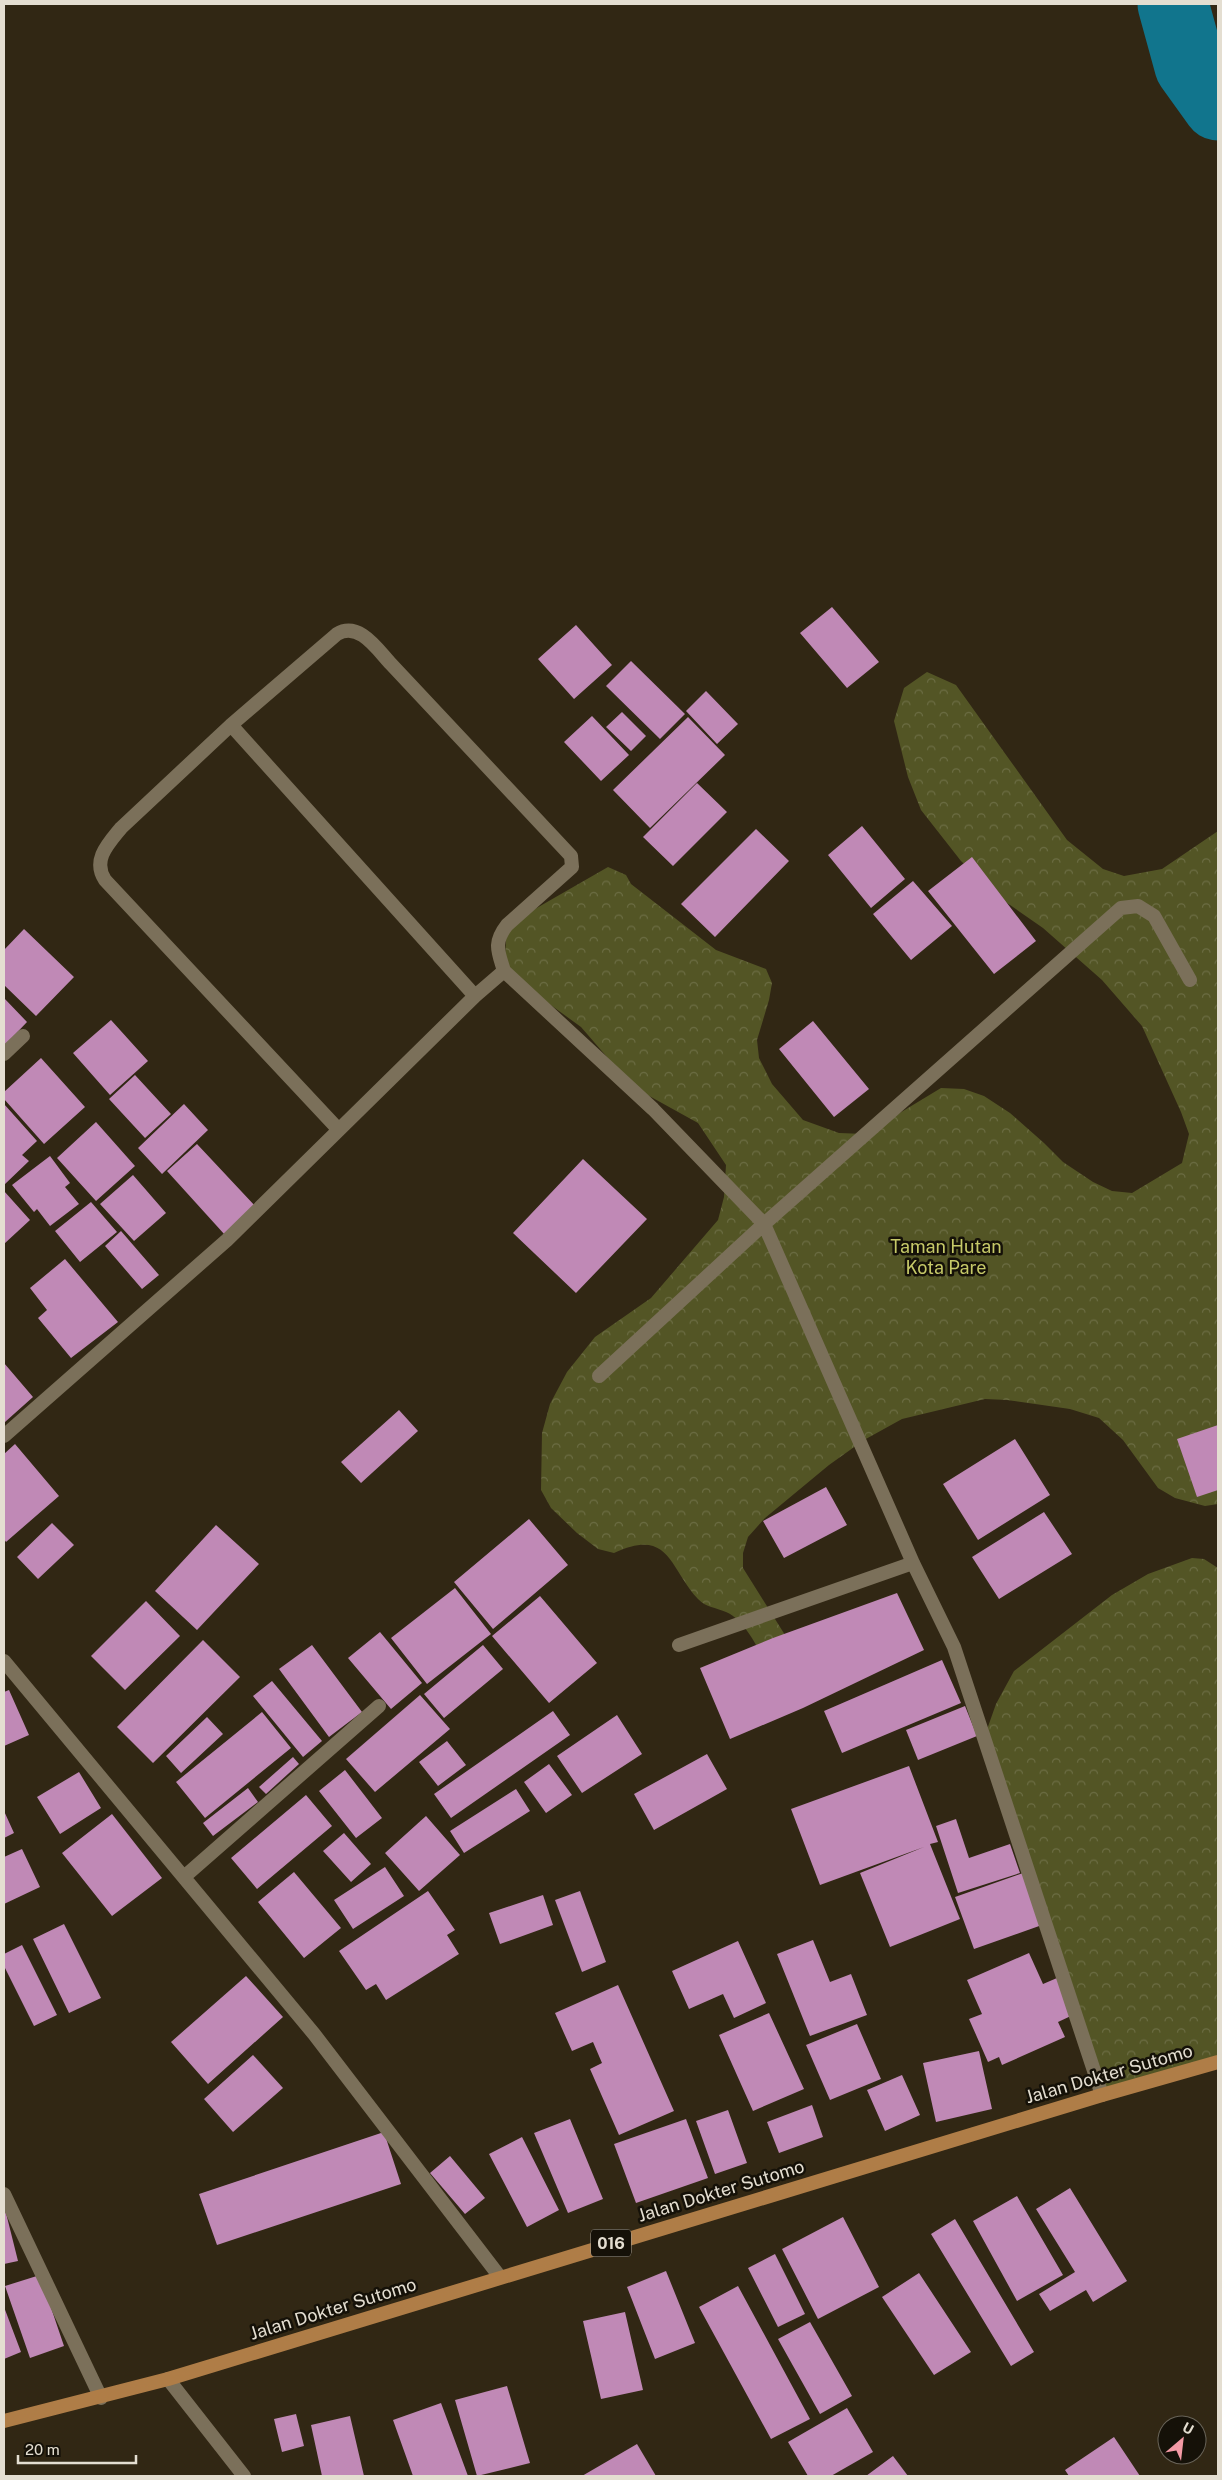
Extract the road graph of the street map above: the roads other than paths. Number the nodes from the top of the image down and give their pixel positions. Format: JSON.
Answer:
{"nodes":[{"id":1,"x":231,"y":725,"type":"junction"},
{"id":2,"x":504,"y":971,"type":"junction"},
{"id":3,"x":1190,"y":980,"type":"dead end"},
{"id":4,"x":475,"y":996,"type":"junction"},
{"id":5,"x":23,"y":1036,"type":"dead end"},
{"id":6,"x":4,"y":1054,"type":"edge"},
{"id":7,"x":338,"y":1130,"type":"junction"},
{"id":8,"x":764,"y":1224,"type":"junction"},
{"id":9,"x":599,"y":1376,"type":"dead end"},
{"id":10,"x":4,"y":1436,"type":"edge"},
{"id":11,"x":913,"y":1562,"type":"junction"},
{"id":12,"x":679,"y":1645,"type":"dead end"},
{"id":13,"x":4,"y":1661,"type":"edge"},
{"id":14,"x":379,"y":1706,"type":"dead end"},
{"id":15,"x":184,"y":1877,"type":"junction"},
{"id":16,"x":1218,"y":2062,"type":"edge"},
{"id":17,"x":1102,"y":2095,"type":"junction"},
{"id":18,"x":4,"y":2194,"type":"edge"},
{"id":19,"x":500,"y":2277,"type":"junction"},
{"id":20,"x":168,"y":2379,"type":"junction"},
{"id":21,"x":101,"y":2398,"type":"junction"},
{"id":22,"x":4,"y":2421,"type":"edge"},
{"id":23,"x":244,"y":2476,"type":"edge"}],
"edges":[{"from":1,"to":2,"type":"street"},
{"from":1,"to":4,"type":"street"},
{"from":1,"to":7,"type":"street"},
{"from":2,"to":4,"type":"street"},
{"from":2,"to":8,"type":"street"},
{"from":3,"to":8,"type":"street"},
{"from":4,"to":7,"type":"street"},
{"from":5,"to":6,"type":"street"},
{"from":7,"to":10,"type":"street"},
{"from":8,"to":9,"type":"street"},
{"from":8,"to":11,"type":"street"},
{"from":11,"to":12,"type":"street"},
{"from":11,"to":17,"type":"street"},
{"from":13,"to":15,"type":"street"},
{"from":14,"to":15,"type":"street"},
{"from":15,"to":19,"type":"street"},
{"from":16,"to":17,"type":"main road","name":"Jalan Dokter Sutomo","number":"016"},
{"from":17,"to":19,"type":"main road","name":"Jalan Dokter Sutomo","number":"016"},
{"from":18,"to":21,"type":"street"},
{"from":19,"to":20,"type":"main road","name":"Jalan Dokter Sutomo","number":"016"},
{"from":20,"to":21,"type":"main road","name":"Jalan Dokter Sutomo","number":"016"},
{"from":20,"to":23,"type":"street"},
{"from":21,"to":22,"type":"main road","name":"Jalan Dokter Sutomo","number":"016"}]}
